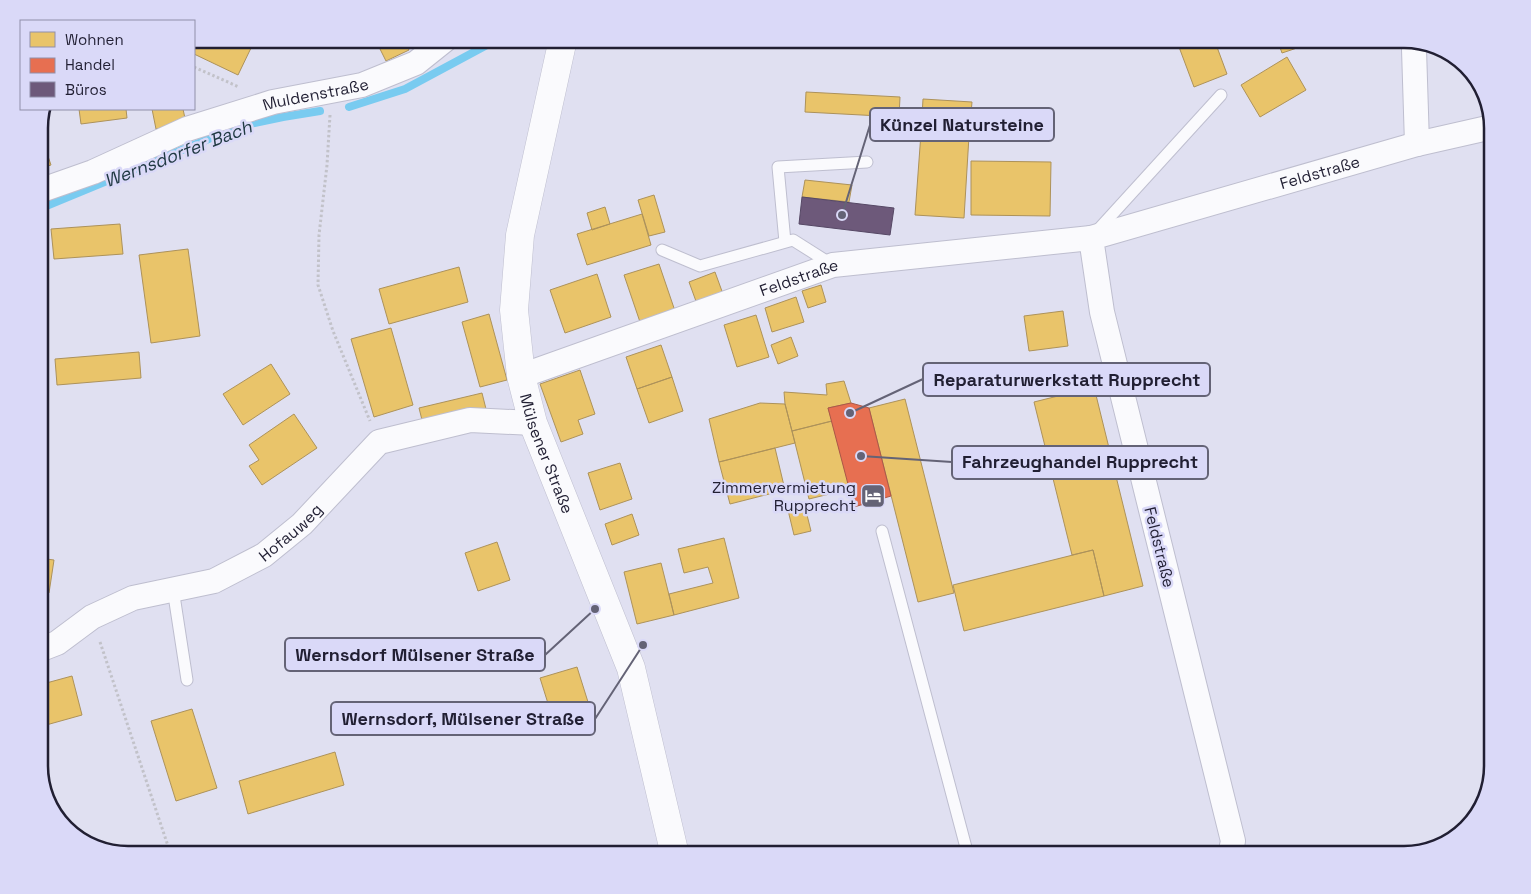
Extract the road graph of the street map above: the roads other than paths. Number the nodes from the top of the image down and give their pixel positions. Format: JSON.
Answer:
{"nodes":[{"id":1,"x":435,"y":48,"type":"edge"},
{"id":2,"x":561,"y":48,"type":"edge"},
{"id":3,"x":1414,"y":48,"type":"edge"},
{"id":4,"x":1221,"y":95,"type":"dead end"},
{"id":5,"x":1483,"y":129,"type":"edge"},
{"id":6,"x":1417,"y":144,"type":"junction"},
{"id":7,"x":867,"y":162,"type":"dead end"},
{"id":8,"x":48,"y":188,"type":"edge"},
{"id":9,"x":1091,"y":238,"type":"junction"},
{"id":10,"x":785,"y":242,"type":"junction"},
{"id":11,"x":662,"y":250,"type":"dead end"},
{"id":12,"x":833,"y":265,"type":"junction"},
{"id":13,"x":521,"y":376,"type":"junction"},
{"id":14,"x":533,"y":423,"type":"junction"},
{"id":15,"x":882,"y":531,"type":"dead end"},
{"id":16,"x":173,"y":589,"type":"junction"},
{"id":17,"x":48,"y":646,"type":"edge"},
{"id":18,"x":187,"y":680,"type":"dead end"},
{"id":19,"x":673,"y":846,"type":"edge"},
{"id":20,"x":966,"y":846,"type":"edge"},
{"id":21,"x":1232,"y":846,"type":"edge"}],
"edges":[{"from":1,"to":8,"type":"street","name":"Muldenstraße"},
{"from":2,"to":13,"type":"street","name":"Mülsener Straße"},
{"from":3,"to":6,"type":"street"},
{"from":4,"to":9,"type":"lane"},
{"from":5,"to":6,"type":"street","name":"Feldstraße"},
{"from":6,"to":9,"type":"street","name":"Feldstraße"},
{"from":7,"to":10,"type":"lane"},
{"from":9,"to":12,"type":"street","name":"Feldstraße"},
{"from":9,"to":21,"type":"street","name":"Feldstraße"},
{"from":10,"to":11,"type":"lane"},
{"from":10,"to":12,"type":"lane"},
{"from":12,"to":13,"type":"street","name":"Feldstraße"},
{"from":13,"to":14,"type":"street","name":"Mülsener Straße"},
{"from":14,"to":16,"type":"street","name":"Hofauweg"},
{"from":14,"to":19,"type":"street","name":"Mülsener Straße"},
{"from":15,"to":20,"type":"lane"},
{"from":16,"to":17,"type":"street","name":"Hofauweg"},
{"from":16,"to":18,"type":"lane"}]}
